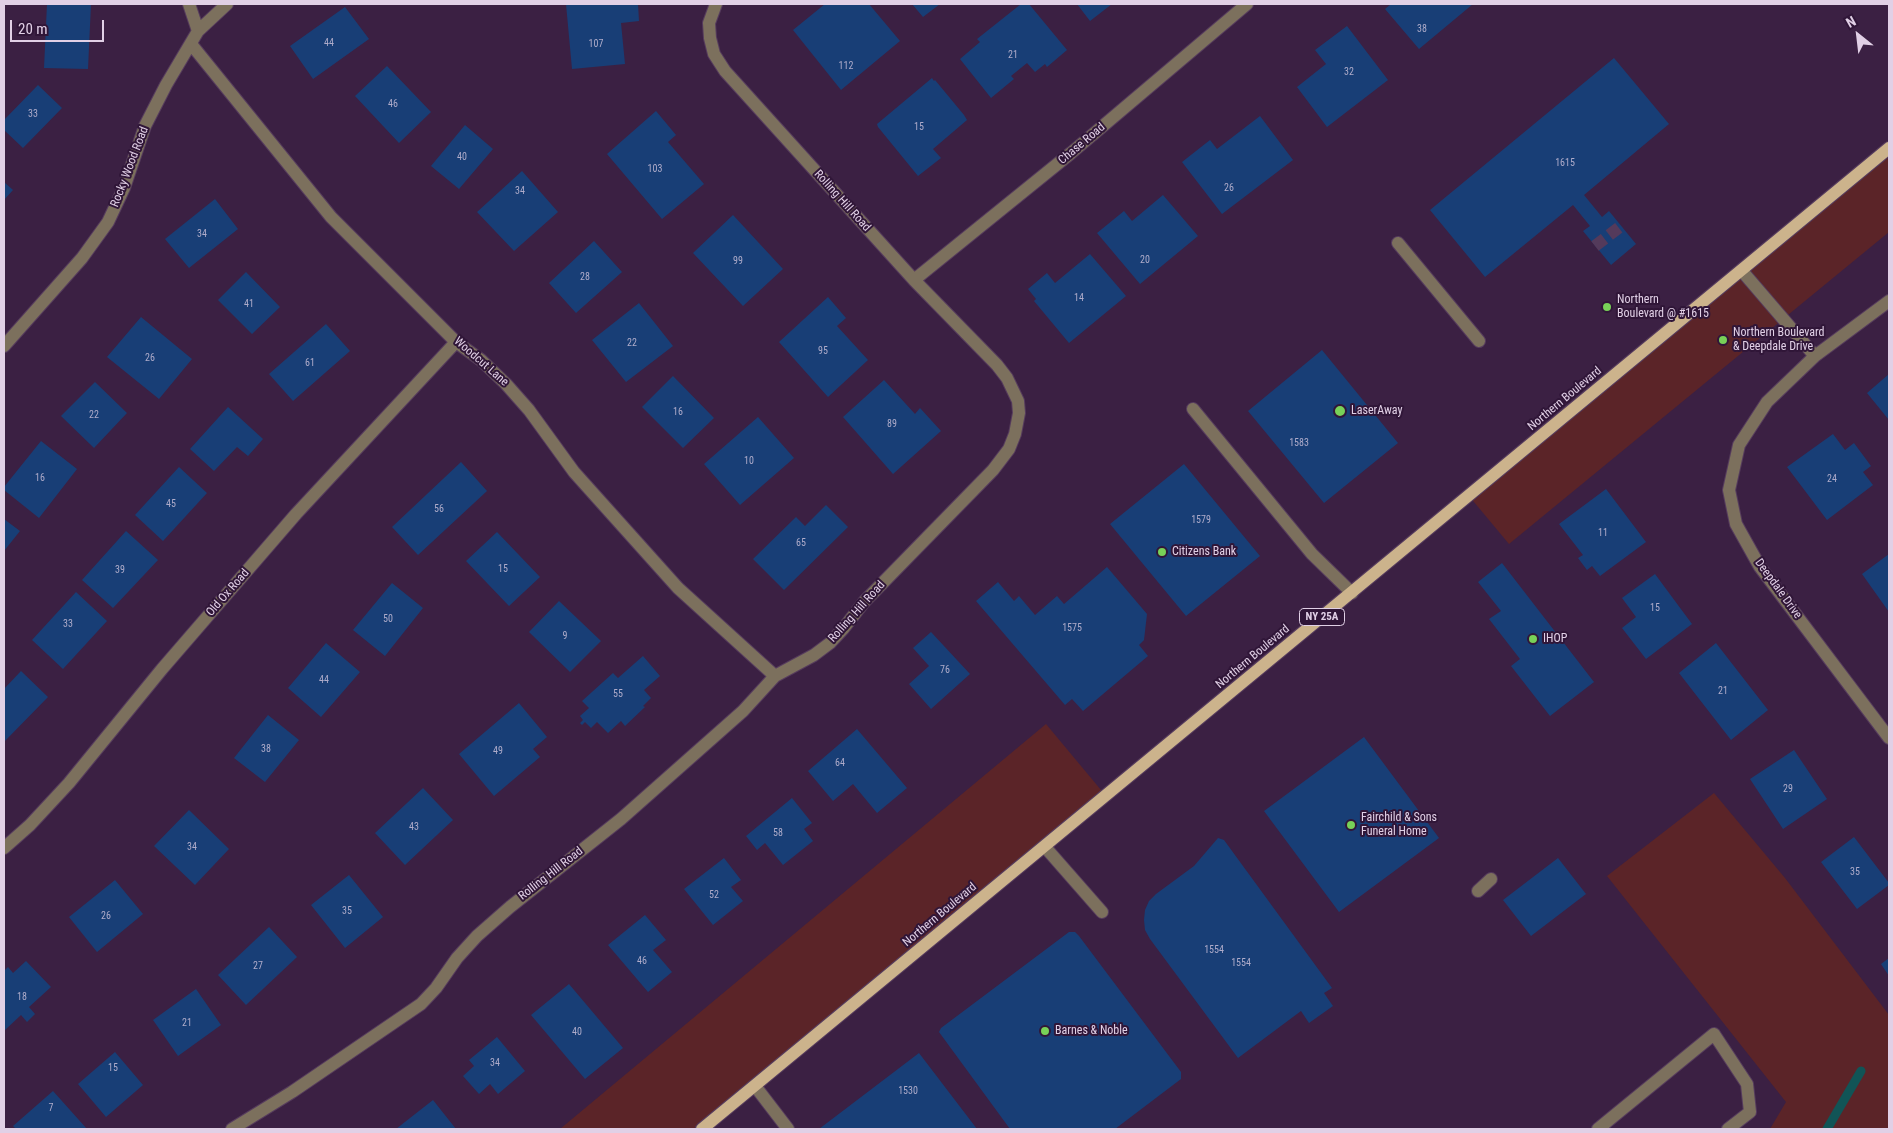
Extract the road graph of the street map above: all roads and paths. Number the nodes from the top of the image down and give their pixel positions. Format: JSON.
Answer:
{"nodes":[{"id":1,"x":189,"y":4,"type":"edge"},
{"id":2,"x":227,"y":4,"type":"edge"},
{"id":3,"x":716,"y":4,"type":"edge"},
{"id":4,"x":1248,"y":4,"type":"edge"},
{"id":5,"x":198,"y":31,"type":"junction"},
{"id":6,"x":191,"y":44,"type":"junction"},
{"id":7,"x":1889,"y":148,"type":"edge"},
{"id":8,"x":1398,"y":243,"type":"dead end"},
{"id":9,"x":1742,"y":271,"type":"junction"},
{"id":10,"x":914,"y":280,"type":"junction"},
{"id":11,"x":1889,"y":301,"type":"edge"},
{"id":12,"x":1479,"y":341,"type":"dead end"},
{"id":13,"x":456,"y":342,"type":"junction"},
{"id":14,"x":4,"y":346,"type":"edge"},
{"id":15,"x":1815,"y":356,"type":"junction"},
{"id":16,"x":1193,"y":409,"type":"dead end"},
{"id":17,"x":1352,"y":593,"type":"junction"},
{"id":18,"x":775,"y":676,"type":"junction"},
{"id":19,"x":1889,"y":738,"type":"edge"},
{"id":20,"x":1045,"y":847,"type":"junction"},
{"id":21,"x":4,"y":848,"type":"edge"},
{"id":22,"x":1491,"y":879,"type":"dead end"},
{"id":23,"x":1478,"y":891,"type":"dead end"},
{"id":24,"x":1102,"y":912,"type":"dead end"},
{"id":25,"x":755,"y":1086,"type":"junction"},
{"id":26,"x":232,"y":1129,"type":"edge"},
{"id":27,"x":702,"y":1129,"type":"edge"},
{"id":28,"x":788,"y":1129,"type":"edge"},
{"id":29,"x":1598,"y":1129,"type":"edge"},
{"id":30,"x":1728,"y":1129,"type":"edge"}],
"edges":[{"from":1,"to":5,"type":"street"},
{"from":2,"to":5,"type":"street","name":"Rocky Wood Road"},
{"from":3,"to":10,"type":"street","name":"Rolling Hill Road"},
{"from":4,"to":10,"type":"street","name":"Chase Road"},
{"from":5,"to":6,"type":"street","name":"Rocky Wood Road"},
{"from":6,"to":13,"type":"street","name":"Woodcut Lane"},
{"from":6,"to":14,"type":"street","name":"Rocky Wood Road"},
{"from":7,"to":9,"type":"main road","name":"Northern Boulevard","number":"NY 25A"},
{"from":8,"to":12,"type":"street"},
{"from":9,"to":15,"type":"street"},
{"from":9,"to":17,"type":"main road","name":"Northern Boulevard","number":"NY 25A"},
{"from":10,"to":18,"type":"street","name":"Rolling Hill Road"},
{"from":11,"to":15,"type":"street","name":"Deepdale Drive"},
{"from":13,"to":18,"type":"street","name":"Woodcut Lane"},
{"from":13,"to":21,"type":"street","name":"Old Ox Road"},
{"from":15,"to":19,"type":"street","name":"Deepdale Drive"},
{"from":16,"to":17,"type":"street"},
{"from":17,"to":20,"type":"main road","name":"Northern Boulevard","number":"NY 25A"},
{"from":18,"to":26,"type":"street","name":"Rolling Hill Road"},
{"from":20,"to":24,"type":"street"},
{"from":20,"to":25,"type":"main road","name":"Northern Boulevard","number":"NY 25A"},
{"from":22,"to":23,"type":"street"},
{"from":25,"to":27,"type":"main road","name":"Northern Boulevard","number":"NY 25A"},
{"from":25,"to":28,"type":"street"},
{"from":29,"to":30,"type":"street"}]}
